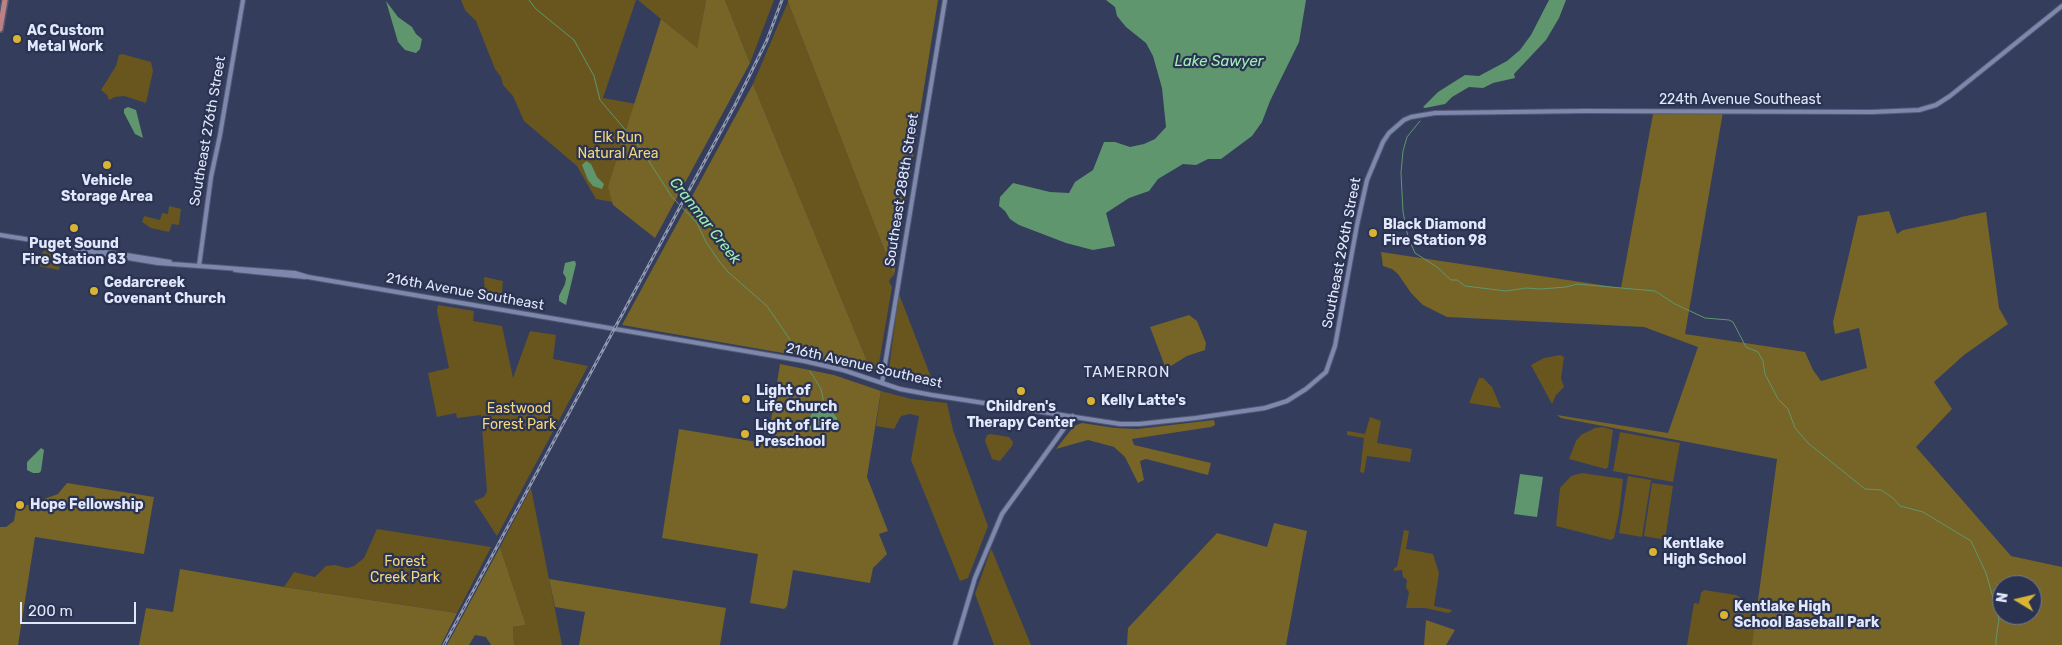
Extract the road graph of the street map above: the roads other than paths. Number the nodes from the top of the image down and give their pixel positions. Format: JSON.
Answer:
{"nodes":[{"id":1,"x":5,"y":0,"type":"edge"},
{"id":2,"x":244,"y":0,"type":"edge"},
{"id":3,"x":945,"y":0,"type":"edge"},
{"id":4,"x":2062,"y":6,"type":"edge"},
{"id":5,"x":0,"y":29,"type":"edge"},
{"id":6,"x":1389,"y":133,"type":"joint"},
{"id":7,"x":0,"y":235,"type":"edge"},
{"id":8,"x":199,"y":266,"type":"junction"},
{"id":9,"x":1320,"y":378,"type":"joint"},
{"id":10,"x":882,"y":383,"type":"junction"},
{"id":11,"x":1054,"y":413,"type":"junction"},
{"id":12,"x":1073,"y":416,"type":"junction"},
{"id":13,"x":1061,"y":434,"type":"junction"},
{"id":14,"x":955,"y":645,"type":"edge"}],
"edges":[{"from":1,"to":5,"type":"main road"},
{"from":2,"to":8,"type":"street","name":"Southeast 276th Street"},
{"from":3,"to":10,"type":"street","name":"Southeast 288th Street"},
{"from":4,"to":6,"type":"street","name":"224th Avenue Southeast"},
{"from":6,"to":9,"type":"street","name":"Southeast 296th Street"},
{"from":7,"to":8,"type":"street","name":"216th Avenue Southeast"},
{"from":8,"to":10,"type":"street","name":"216th Avenue Southeast"},
{"from":9,"to":12,"type":"street","name":"216th Avenue Southeast"},
{"from":10,"to":11,"type":"street","name":"216th Avenue Southeast"},
{"from":11,"to":12,"type":"street","name":"216th Avenue Southeast"},
{"from":11,"to":13,"type":"street"},
{"from":12,"to":13,"type":"street"},
{"from":13,"to":14,"type":"street"}]}
